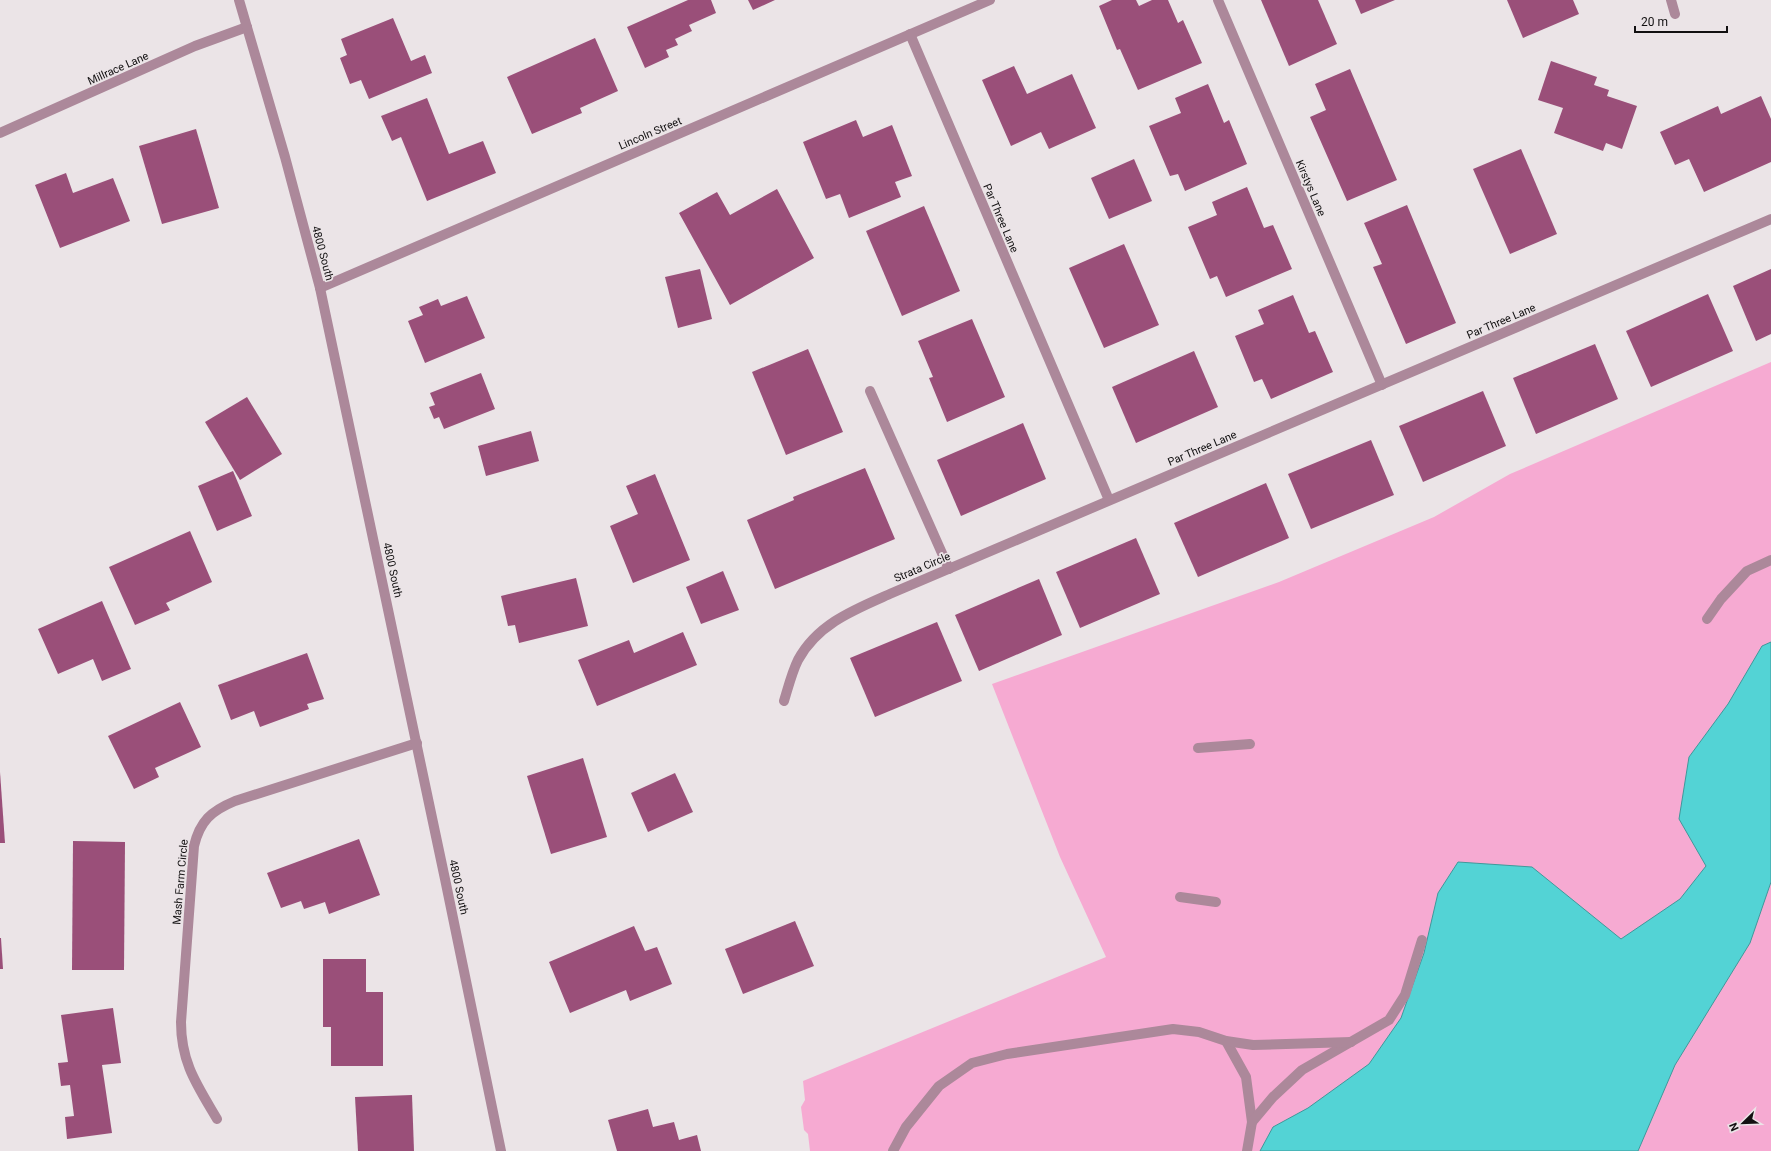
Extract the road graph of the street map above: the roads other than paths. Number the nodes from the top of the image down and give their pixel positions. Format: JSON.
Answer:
{"nodes":[{"id":1,"x":239,"y":0,"type":"edge"},
{"id":2,"x":990,"y":0,"type":"edge"},
{"id":3,"x":1218,"y":0,"type":"edge"},
{"id":4,"x":1671,"y":0,"type":"edge"},
{"id":5,"x":1675,"y":14,"type":"dead end"},
{"id":6,"x":247,"y":27,"type":"junction"},
{"id":7,"x":910,"y":34,"type":"junction"},
{"id":8,"x":0,"y":133,"type":"edge"},
{"id":9,"x":1771,"y":218,"type":"edge"},
{"id":10,"x":320,"y":288,"type":"junction"},
{"id":11,"x":1382,"y":385,"type":"junction"},
{"id":12,"x":870,"y":391,"type":"dead end"},
{"id":13,"x":1109,"y":500,"type":"junction"},
{"id":14,"x":1771,"y":560,"type":"edge"},
{"id":15,"x":949,"y":569,"type":"junction"},
{"id":16,"x":1707,"y":618,"type":"dead end"},
{"id":17,"x":784,"y":701,"type":"dead end"},
{"id":18,"x":417,"y":743,"type":"junction"},
{"id":19,"x":1250,"y":744,"type":"dead end"},
{"id":20,"x":1198,"y":748,"type":"dead end"},
{"id":21,"x":1180,"y":897,"type":"dead end"},
{"id":22,"x":1216,"y":902,"type":"dead end"},
{"id":23,"x":1422,"y":940,"type":"dead end"},
{"id":24,"x":1226,"y":1041,"type":"junction"},
{"id":25,"x":1351,"y":1042,"type":"junction"},
{"id":26,"x":217,"y":1119,"type":"dead end"},
{"id":27,"x":1252,"y":1122,"type":"junction"},
{"id":28,"x":501,"y":1151,"type":"edge"},
{"id":29,"x":893,"y":1151,"type":"edge"},
{"id":30,"x":1247,"y":1151,"type":"edge"}],
"edges":[{"from":1,"to":6,"type":"street","name":"4800 South"},
{"from":2,"to":7,"type":"street","name":"Lincoln Street"},
{"from":3,"to":11,"type":"street","name":"Kirstys Lane"},
{"from":4,"to":5,"type":"street"},
{"from":6,"to":8,"type":"street","name":"Millrace Lane"},
{"from":6,"to":10,"type":"street","name":"4800 South"},
{"from":7,"to":10,"type":"street","name":"Lincoln Street"},
{"from":7,"to":13,"type":"street","name":"Par Three Lane"},
{"from":9,"to":11,"type":"street","name":"Par Three Lane"},
{"from":10,"to":18,"type":"street","name":"4800 South"},
{"from":11,"to":13,"type":"street","name":"Par Three Lane"},
{"from":12,"to":15,"type":"street"},
{"from":13,"to":15,"type":"street","name":"Strata Circle"},
{"from":14,"to":16,"type":"street"},
{"from":15,"to":17,"type":"street","name":"Strata Circle"},
{"from":18,"to":26,"type":"street","name":"Mash Farm Circle"},
{"from":18,"to":28,"type":"street","name":"4800 South"},
{"from":19,"to":20,"type":"street"},
{"from":21,"to":22,"type":"street"},
{"from":23,"to":25,"type":"street"},
{"from":24,"to":25,"type":"street"},
{"from":24,"to":27,"type":"street"},
{"from":24,"to":29,"type":"street"},
{"from":25,"to":27,"type":"street"},
{"from":27,"to":30,"type":"street"}]}
